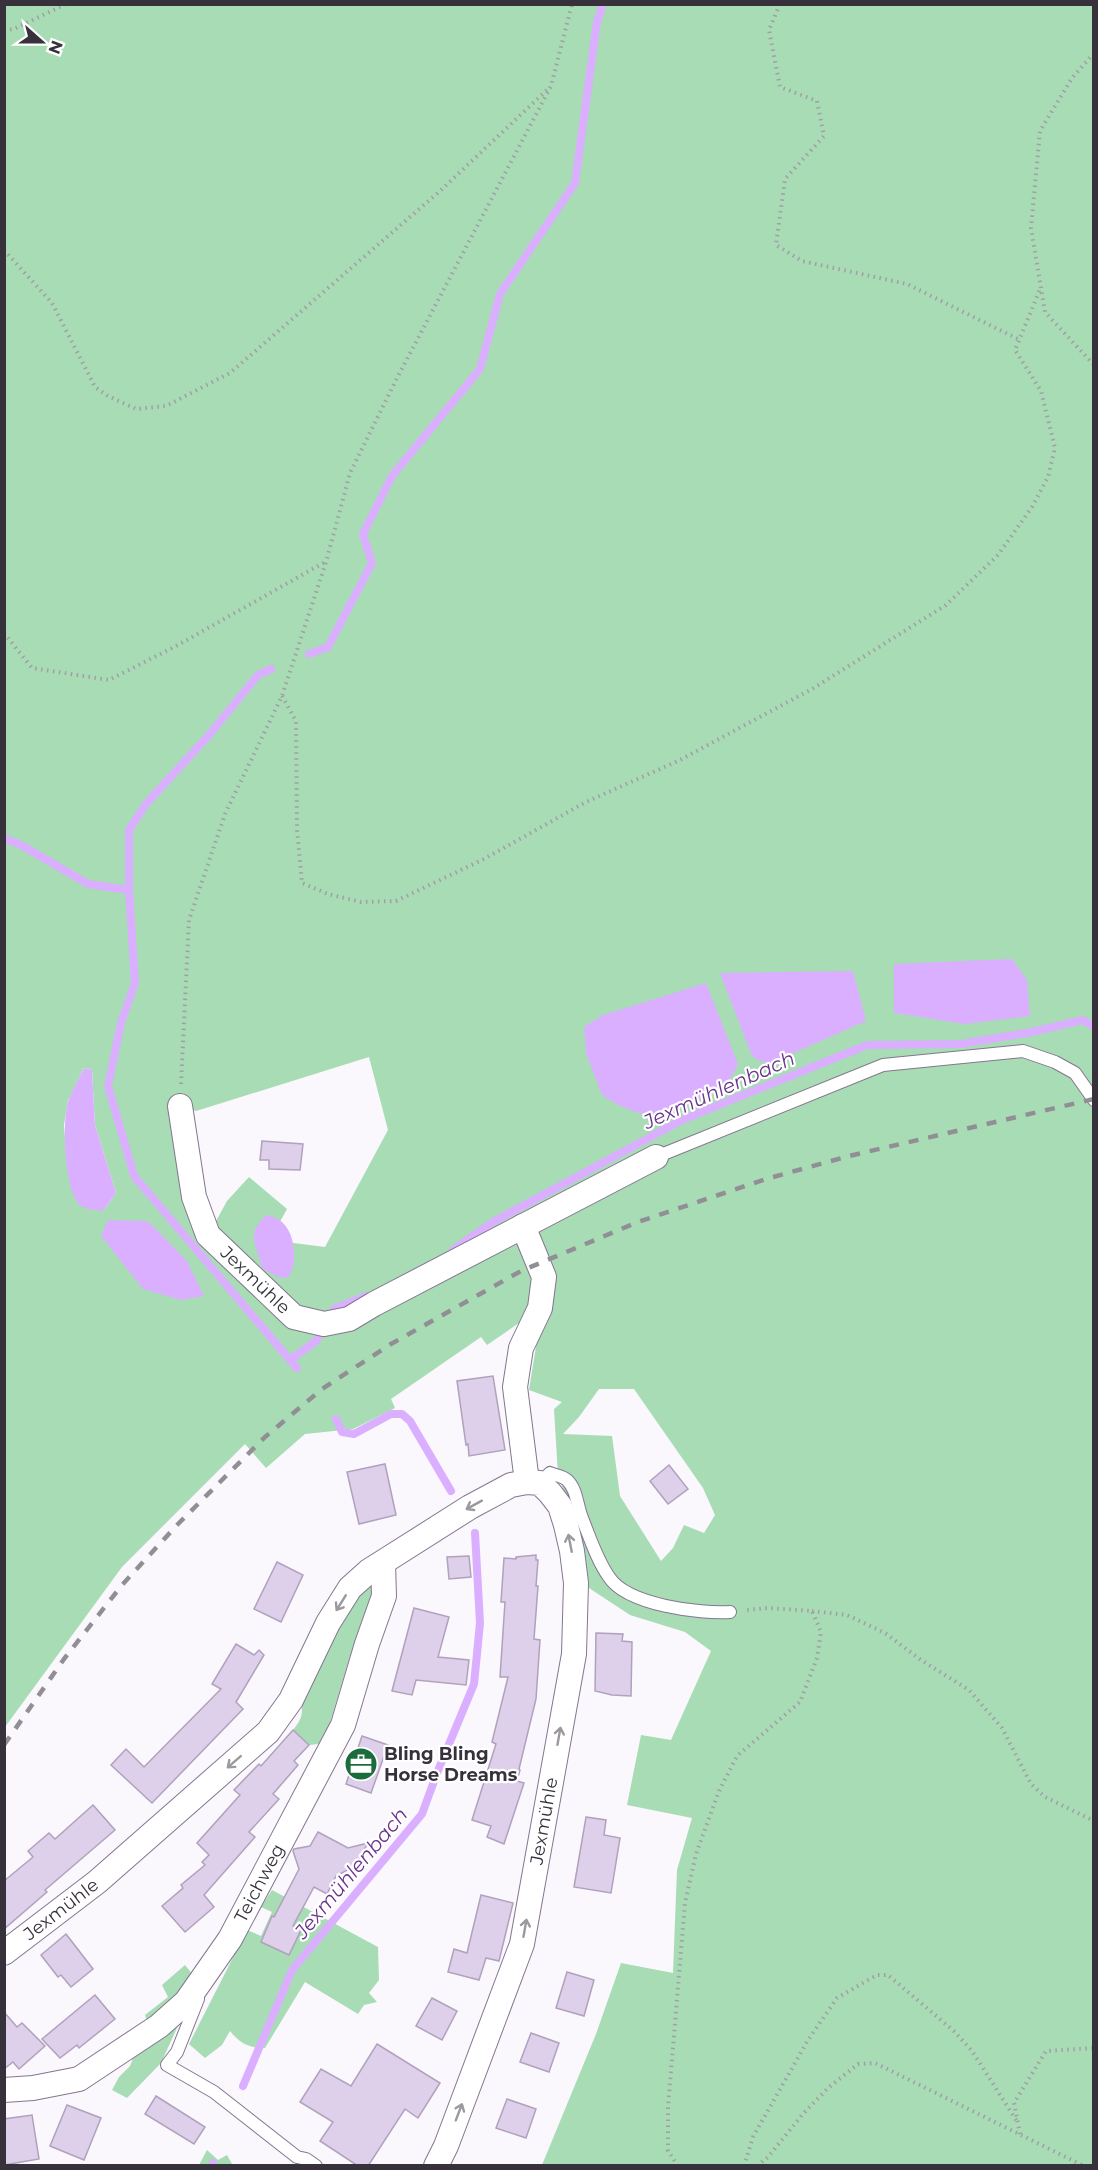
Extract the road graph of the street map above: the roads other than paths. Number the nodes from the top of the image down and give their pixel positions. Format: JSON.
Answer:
{"nodes":[{"id":1,"x":1094,"y":1100,"type":"edge"},
{"id":2,"x":180,"y":1106,"type":"road end"},
{"id":3,"x":656,"y":1156,"type":"joint"},
{"id":4,"x":523,"y":1226,"type":"junction"},
{"id":5,"x":533,"y":1483,"type":"junction"},
{"id":6,"x":383,"y":1563,"type":"junction"},
{"id":7,"x":730,"y":1612,"type":"road end"},
{"id":8,"x":223,"y":1949,"type":"junction"},
{"id":9,"x":4,"y":1953,"type":"edge"},
{"id":10,"x":4,"y":2090,"type":"edge"},
{"id":11,"x":316,"y":2166,"type":"edge"},
{"id":12,"x":436,"y":2166,"type":"edge"}],
"edges":[{"from":1,"to":3,"type":"lane"},
{"from":2,"to":4,"type":"street","name":"Jexmühle"},
{"from":3,"to":4,"type":"street","name":"Jexmühle"},
{"from":4,"to":5,"type":"street"},
{"from":5,"to":6,"type":"street","name":"Jexmühle","one_way":true},
{"from":5,"to":7,"type":"lane"},
{"from":12,"to":5,"type":"street","name":"Jexmühle","one_way":true},
{"from":6,"to":8,"type":"street","name":"Teichweg"},
{"from":6,"to":9,"type":"street","name":"Jexmühle","one_way":true},
{"from":8,"to":10,"type":"street","name":"Teichweg"},
{"from":8,"to":11,"type":"lane"}]}
